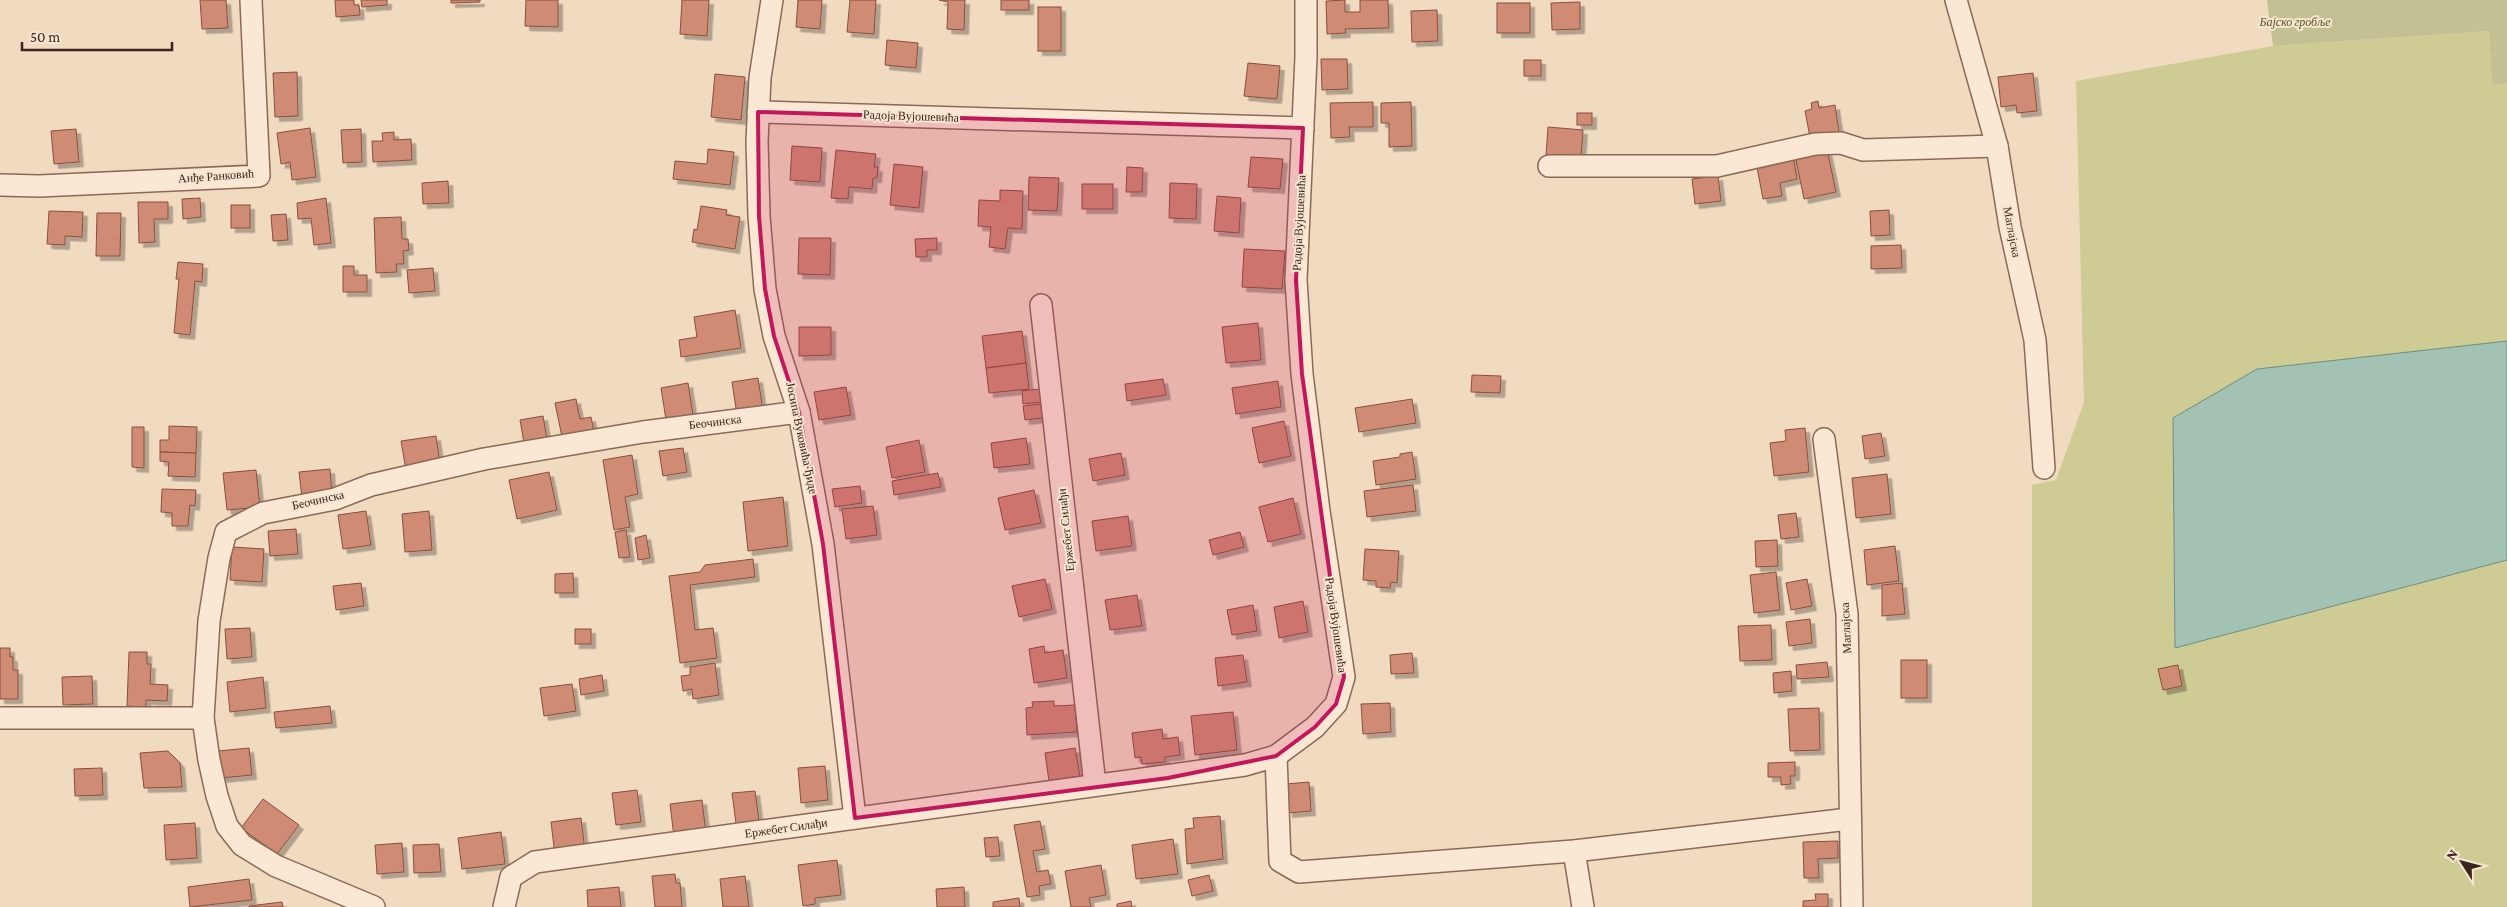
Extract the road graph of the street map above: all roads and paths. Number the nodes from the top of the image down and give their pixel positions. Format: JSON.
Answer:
{"nodes":[{"id":1,"x":251,"y":0,"type":"edge"},
{"id":2,"x":772,"y":0,"type":"edge"},
{"id":3,"x":1306,"y":0,"type":"edge"},
{"id":4,"x":1956,"y":0,"type":"edge"},
{"id":5,"x":758,"y":112,"type":"junction"},
{"id":6,"x":1303,"y":128,"type":"junction"},
{"id":7,"x":1997,"y":146,"type":"junction"},
{"id":8,"x":1550,"y":166,"type":"dead end"},
{"id":9,"x":0,"y":185,"type":"edge"},
{"id":10,"x":1041,"y":305,"type":"dead end"},
{"id":11,"x":799,"y":412,"type":"junction"},
{"id":12,"x":1824,"y":439,"type":"dead end"},
{"id":13,"x":2044,"y":468,"type":"dead end"},
{"id":14,"x":0,"y":718,"type":"edge"},
{"id":15,"x":203,"y":718,"type":"junction"},
{"id":16,"x":1276,"y":756,"type":"junction"},
{"id":17,"x":1095,"y":785,"type":"junction"},
{"id":18,"x":855,"y":818,"type":"junction"},
{"id":19,"x":1850,"y":819,"type":"junction"},
{"id":20,"x":1574,"y":850,"type":"junction"},
{"id":21,"x":374,"y":907,"type":"edge"},
{"id":22,"x":504,"y":907,"type":"edge"},
{"id":23,"x":1583,"y":907,"type":"edge"},
{"id":24,"x":1852,"y":907,"type":"edge"}],
"edges":[{"from":1,"to":9,"type":"street","name":"Анђе Ранковић"},
{"from":2,"to":5,"type":"street","name":"Јосипа Вуковића Ђиде"},
{"from":3,"to":6,"type":"street","name":"Радоја Вујошевића"},
{"from":4,"to":7,"type":"street","name":"Маглајска"},
{"from":5,"to":6,"type":"street","name":"Радоја Вујошевића"},
{"from":5,"to":11,"type":"street","name":"Јосипа Вуковића Ђиде"},
{"from":6,"to":16,"type":"street","name":"Радоја Вујошевића"},
{"from":7,"to":8,"type":"street"},
{"from":7,"to":13,"type":"street","name":"Маглајска"},
{"from":10,"to":17,"type":"street","name":"Ержебет Силађи"},
{"from":11,"to":15,"type":"street","name":"Беочинска"},
{"from":11,"to":18,"type":"street","name":"Јосипа Вуковића Ђиде"},
{"from":12,"to":19,"type":"street","name":"Маглајска"},
{"from":14,"to":15,"type":"street"},
{"from":15,"to":21,"type":"street","name":"Беочинска"},
{"from":16,"to":17,"type":"street","name":"Ержебет Силађи"},
{"from":16,"to":20,"type":"street"},
{"from":17,"to":18,"type":"street","name":"Ержебет Силађи"},
{"from":18,"to":22,"type":"street","name":"Ержебет Силађи"},
{"from":19,"to":20,"type":"street"},
{"from":19,"to":24,"type":"street","name":"Маглајска"},
{"from":20,"to":23,"type":"street"}]}
